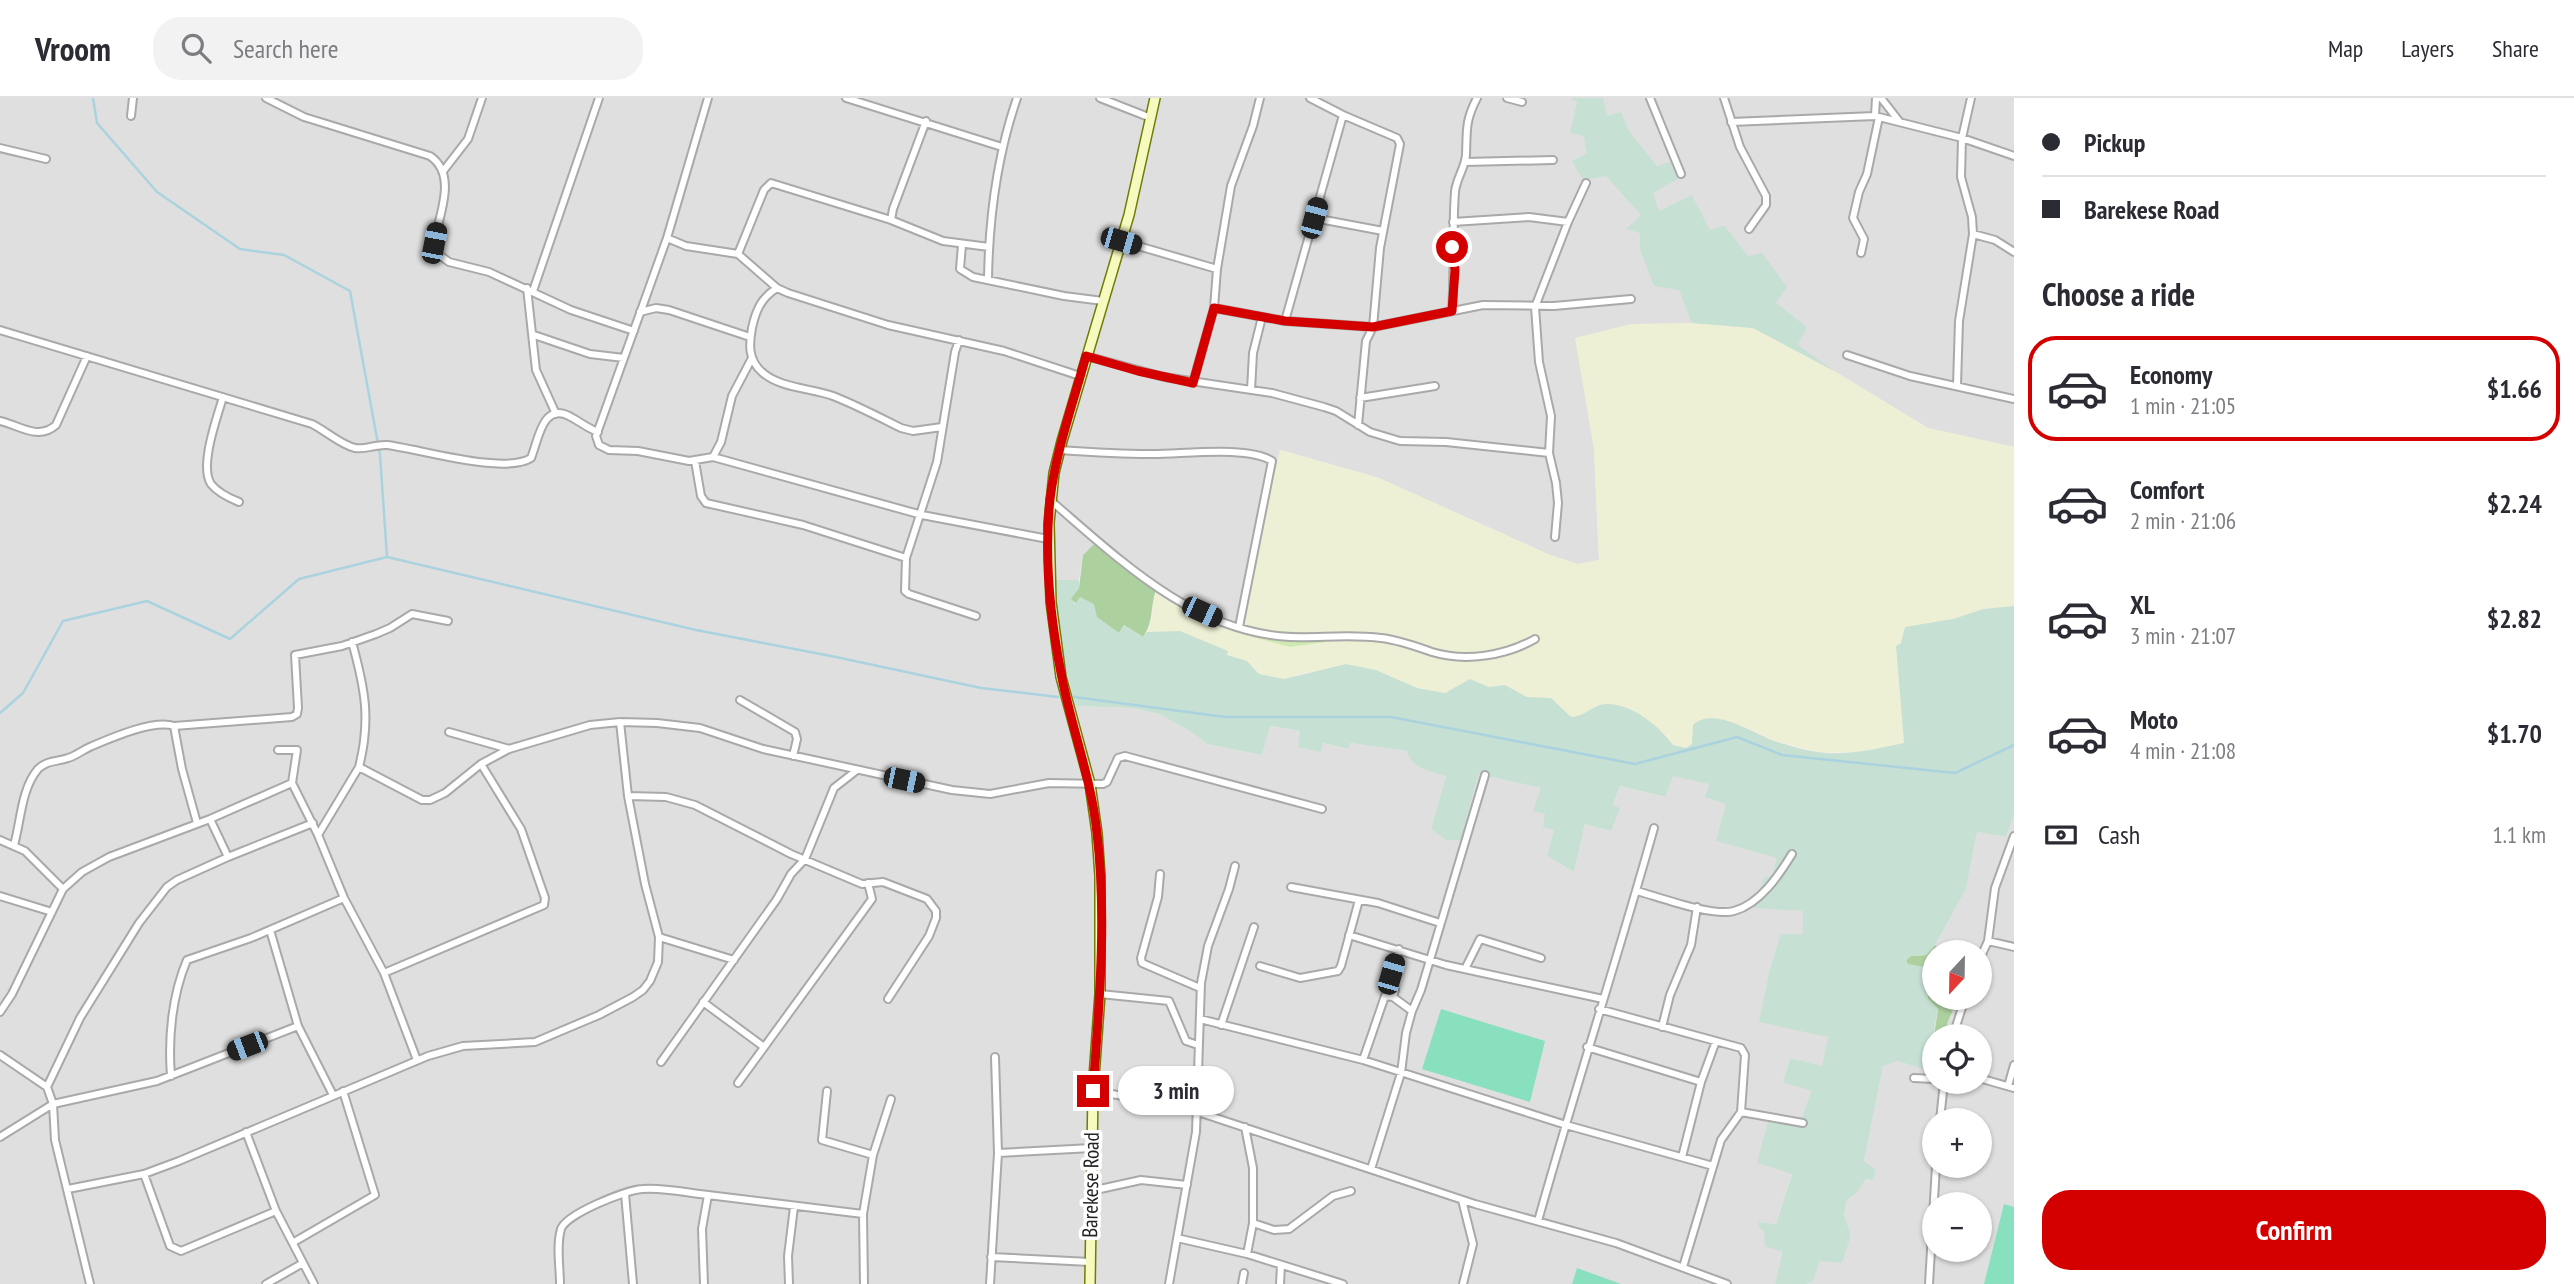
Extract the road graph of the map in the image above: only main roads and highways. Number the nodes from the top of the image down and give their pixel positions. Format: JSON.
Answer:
{"nodes":[{"id":1,"x":1154,"y":98,"type":"edge"},
{"id":2,"x":1090,"y":1284,"type":"edge"}],
"edges":[{"from":1,"to":2,"type":"main road","name":"Barekese Road"}]}
